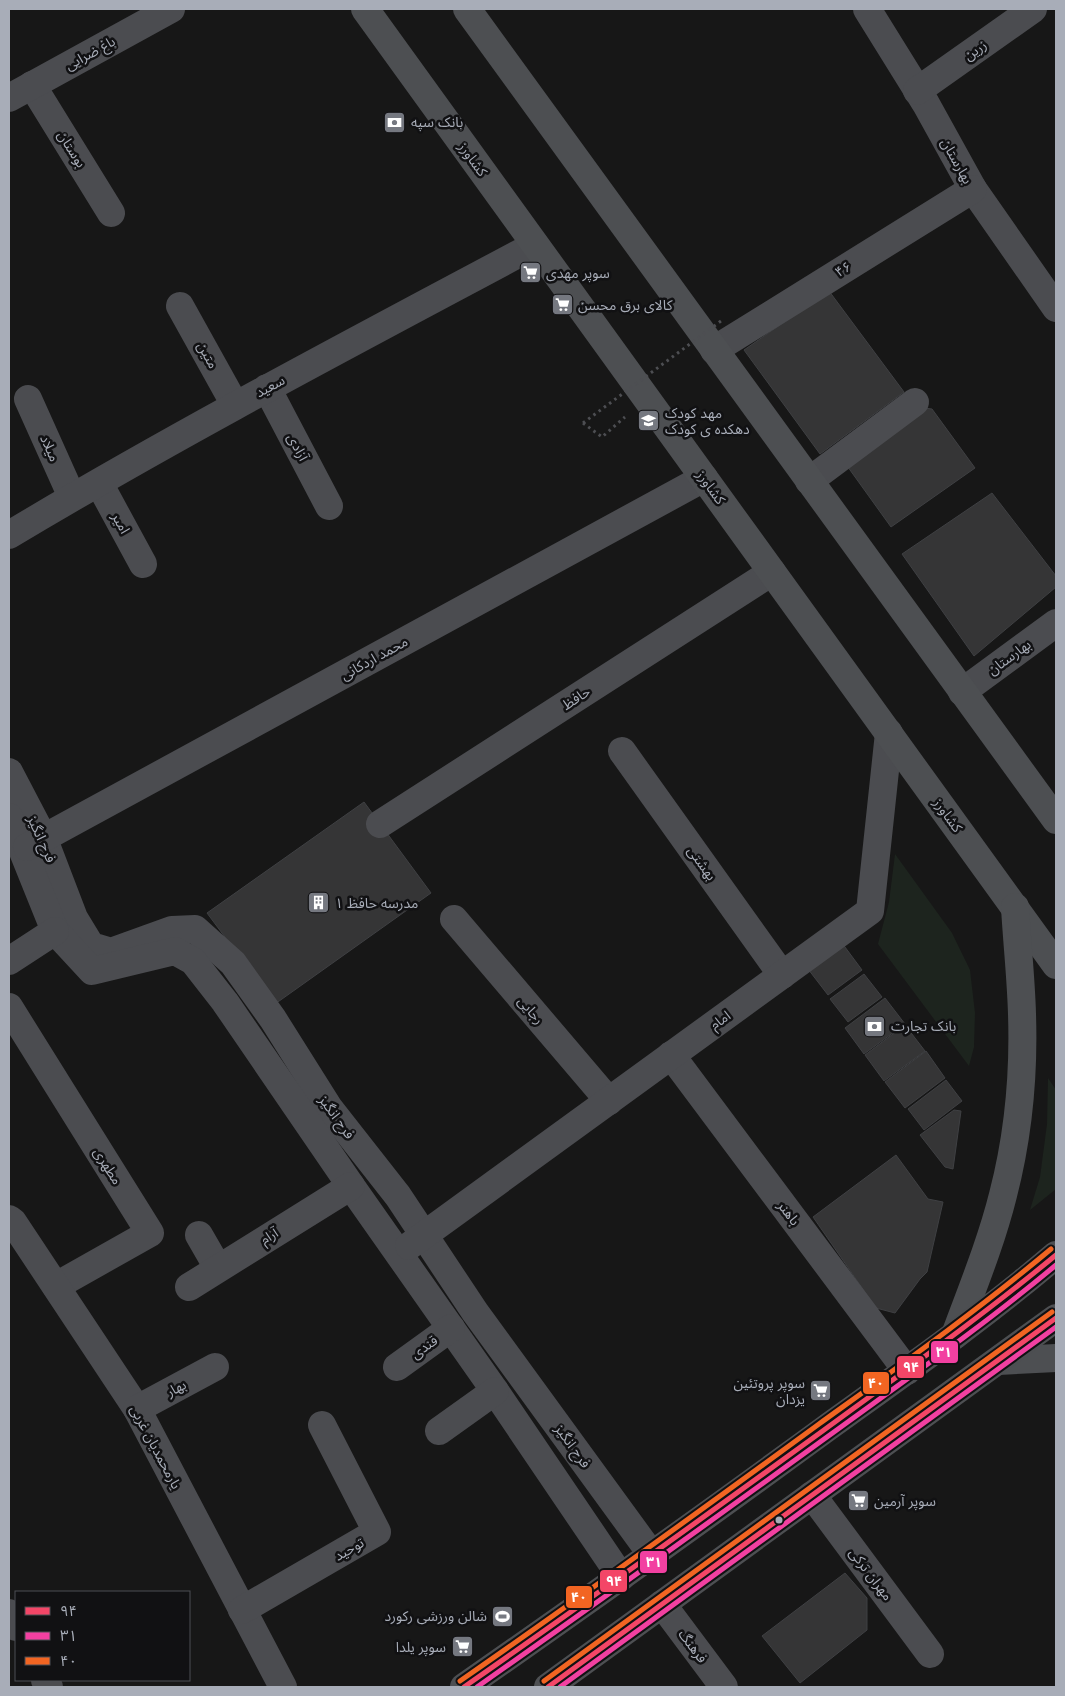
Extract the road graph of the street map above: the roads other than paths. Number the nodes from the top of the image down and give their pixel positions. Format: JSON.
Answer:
{"nodes":[{"id":1,"x":171,"y":9,"type":"edge"},
{"id":2,"x":365,"y":9,"type":"edge"},
{"id":3,"x":466,"y":9,"type":"edge"},
{"id":4,"x":867,"y":9,"type":"edge"},
{"id":5,"x":1033,"y":9,"type":"edge"},
{"id":6,"x":32,"y":85,"type":"junction"},
{"id":7,"x":918,"y":91,"type":"junction"},
{"id":8,"x":9,"y":98,"type":"edge"},
{"id":9,"x":973,"y":189,"type":"junction"},
{"id":10,"x":111,"y":213,"type":"dead end"},
{"id":11,"x":536,"y":245,"type":"junction"},
{"id":12,"x":180,"y":306,"type":"dead end"},
{"id":13,"x":1056,"y":308,"type":"edge"},
{"id":14,"x":714,"y":350,"type":"junction"},
{"id":15,"x":267,"y":388,"type":"junction"},
{"id":16,"x":28,"y":399,"type":"dead end"},
{"id":17,"x":915,"y":402,"type":"dead end"},
{"id":18,"x":235,"y":405,"type":"junction"},
{"id":19,"x":704,"y":478,"type":"junction"},
{"id":20,"x":809,"y":481,"type":"junction"},
{"id":21,"x":99,"y":482,"type":"junction"},
{"id":22,"x":72,"y":497,"type":"junction"},
{"id":23,"x":329,"y":506,"type":"dead end"},
{"id":24,"x":9,"y":535,"type":"edge"},
{"id":25,"x":143,"y":564,"type":"dead end"},
{"id":26,"x":772,"y":572,"type":"junction"},
{"id":27,"x":1056,"y":623,"type":"edge"},
{"id":28,"x":962,"y":692,"type":"junction"},
{"id":29,"x":889,"y":733,"type":"junction"},
{"id":30,"x":622,"y":751,"type":"dead end"},
{"id":31,"x":9,"y":772,"type":"edge"},
{"id":32,"x":9,"y":817,"type":"edge"},
{"id":33,"x":1056,"y":820,"type":"edge"},
{"id":34,"x":380,"y":824,"type":"dead end"},
{"id":35,"x":31,"y":845,"type":"junction"},
{"id":36,"x":1015,"y":907,"type":"junction"},
{"id":37,"x":454,"y":919,"type":"dead end"},
{"id":38,"x":56,"y":930,"type":"junction"},
{"id":39,"x":9,"y":961,"type":"edge"},
{"id":40,"x":1056,"y":965,"type":"edge"},
{"id":41,"x":782,"y":975,"type":"junction"},
{"id":42,"x":9,"y":1007,"type":"edge"},
{"id":43,"x":671,"y":1055,"type":"junction"},
{"id":44,"x":609,"y":1101,"type":"junction"},
{"id":45,"x":351,"y":1186,"type":"junction"},
{"id":46,"x":10,"y":1222,"type":"edge"},
{"id":47,"x":199,"y":1235,"type":"dead end"},
{"id":48,"x":424,"y":1236,"type":"junction"},
{"id":49,"x":399,"y":1253,"type":"junction"},
{"id":50,"x":1056,"y":1255,"type":"edge"},
{"id":51,"x":218,"y":1268,"type":"junction"},
{"id":52,"x":56,"y":1286,"type":"junction"},
{"id":53,"x":189,"y":1287,"type":"dead end"},
{"id":54,"x":1056,"y":1318,"type":"edge"},
{"id":55,"x":451,"y":1328,"type":"junction"},
{"id":56,"x":955,"y":1335,"type":"junction"},
{"id":57,"x":1056,"y":1358,"type":"edge"},
{"id":58,"x":998,"y":1361,"type":"junction"},
{"id":59,"x":215,"y":1367,"type":"dead end"},
{"id":60,"x":397,"y":1367,"type":"dead end"},
{"id":61,"x":907,"y":1371,"type":"junction"},
{"id":62,"x":494,"y":1391,"type":"junction"},
{"id":63,"x":137,"y":1409,"type":"junction"},
{"id":64,"x":322,"y":1425,"type":"dead end"},
{"id":65,"x":439,"y":1432,"type":"dead end"},
{"id":66,"x":812,"y":1495,"type":"junction"},
{"id":67,"x":648,"y":1552,"type":"junction"},
{"id":68,"x":619,"y":1573,"type":"junction"},
{"id":69,"x":662,"y":1604,"type":"junction"},
{"id":70,"x":242,"y":1610,"type":"junction"},
{"id":71,"x":9,"y":1613,"type":"edge"},
{"id":72,"x":15,"y":1625,"type":"edge"},
{"id":73,"x":930,"y":1654,"type":"dead end"},
{"id":74,"x":283,"y":1687,"type":"edge"},
{"id":75,"x":464,"y":1687,"type":"edge"},
{"id":76,"x":548,"y":1687,"type":"edge"},
{"id":77,"x":724,"y":1687,"type":"edge"}],
"edges":[{"from":1,"to":6,"type":"street","name":"باغ ضرایی"},
{"from":2,"to":11,"type":"main road","name":"کشاورز"},
{"from":3,"to":14,"type":"main road"},
{"from":4,"to":7,"type":"street","name":"بهارستان"},
{"from":5,"to":7,"type":"street","name":"زرین"},
{"from":6,"to":8,"type":"street","name":"باغ ضرایی"},
{"from":6,"to":10,"type":"street","name":"بوستان"},
{"from":7,"to":9,"type":"street","name":"بهارستان"},
{"from":9,"to":13,"type":"street","name":"بهارستان"},
{"from":9,"to":14,"type":"street","name":"۴۶"},
{"from":11,"to":15,"type":"street","name":"سعید"},
{"from":11,"to":19,"type":"main road","name":"کشاورز"},
{"from":12,"to":18,"type":"street","name":"متین"},
{"from":14,"to":20,"type":"main road"},
{"from":15,"to":18,"type":"street","name":"سعید"},
{"from":15,"to":23,"type":"street","name":"آزادی"},
{"from":16,"to":22,"type":"street","name":"میلاد"},
{"from":17,"to":20,"type":"street"},
{"from":18,"to":21,"type":"street","name":"سعید"},
{"from":19,"to":26,"type":"main road","name":"کشاورز"},
{"from":19,"to":35,"type":"street","name":"محمد اردکانی"},
{"from":20,"to":28,"type":"main road"},
{"from":21,"to":22,"type":"street","name":"سعید"},
{"from":21,"to":25,"type":"street","name":"امیر"},
{"from":22,"to":24,"type":"street","name":"سعید"},
{"from":26,"to":29,"type":"main road","name":"کشاورز"},
{"from":26,"to":34,"type":"street","name":"حافظ"},
{"from":27,"to":28,"type":"street","name":"بهارستان"},
{"from":28,"to":33,"type":"main road"},
{"from":29,"to":36,"type":"main road","name":"کشاورز"},
{"from":29,"to":41,"type":"street","name":"امام"},
{"from":30,"to":41,"type":"street","name":"بهشتی"},
{"from":31,"to":35,"type":"street","name":"فرح انگیز"},
{"from":32,"to":35,"type":"street"},
{"from":35,"to":38,"type":"street"},
{"from":35,"to":48,"type":"street","name":"فرح انگیز"},
{"from":36,"to":40,"type":"main road","name":"کشاورز"},
{"from":36,"to":56,"type":"main road"},
{"from":37,"to":44,"type":"street","name":"رجایی"},
{"from":38,"to":39,"type":"street"},
{"from":38,"to":45,"type":"street"},
{"from":41,"to":43,"type":"street","name":"امام"},
{"from":42,"to":52,"type":"street","name":"مطهری"},
{"from":43,"to":44,"type":"street","name":"امام"},
{"from":43,"to":61,"type":"street","name":"باهنر"},
{"from":44,"to":48,"type":"street","name":"امام"},
{"from":45,"to":49,"type":"street"},
{"from":45,"to":51,"type":"street","name":"آرام"},
{"from":46,"to":52,"type":"street","name":"یارمحمدیان غربی"},
{"from":47,"to":51,"type":"street"},
{"from":48,"to":49,"type":"street","name":"امام"},
{"from":48,"to":67,"type":"street","name":"فرح انگیز"},
{"from":49,"to":55,"type":"street"},
{"from":50,"to":56,"type":"main road"},
{"from":51,"to":53,"type":"street","name":"آرام"},
{"from":52,"to":63,"type":"street","name":"یارمحمدیان غربی"},
{"from":54,"to":58,"type":"main road"},
{"from":55,"to":60,"type":"street","name":"قندی"},
{"from":55,"to":62,"type":"street"},
{"from":56,"to":61,"type":"main road"},
{"from":57,"to":58,"type":"main road"},
{"from":58,"to":66,"type":"main road"},
{"from":59,"to":63,"type":"street","name":"بهار"},
{"from":61,"to":67,"type":"main road"},
{"from":62,"to":65,"type":"street"},
{"from":62,"to":68,"type":"street"},
{"from":63,"to":70,"type":"street","name":"یارمحمدیان غربی"},
{"from":64,"to":70,"type":"street","name":"توحید"},
{"from":66,"to":69,"type":"main road"},
{"from":66,"to":73,"type":"street","name":"مهران ترکی"},
{"from":67,"to":68,"type":"main road"},
{"from":68,"to":75,"type":"main road"},
{"from":69,"to":76,"type":"main road"},
{"from":69,"to":77,"type":"street","name":"فرهنگ"},
{"from":70,"to":74,"type":"street","name":"یارمحمدیان غربی"},
{"from":71,"to":72,"type":"street"}]}
